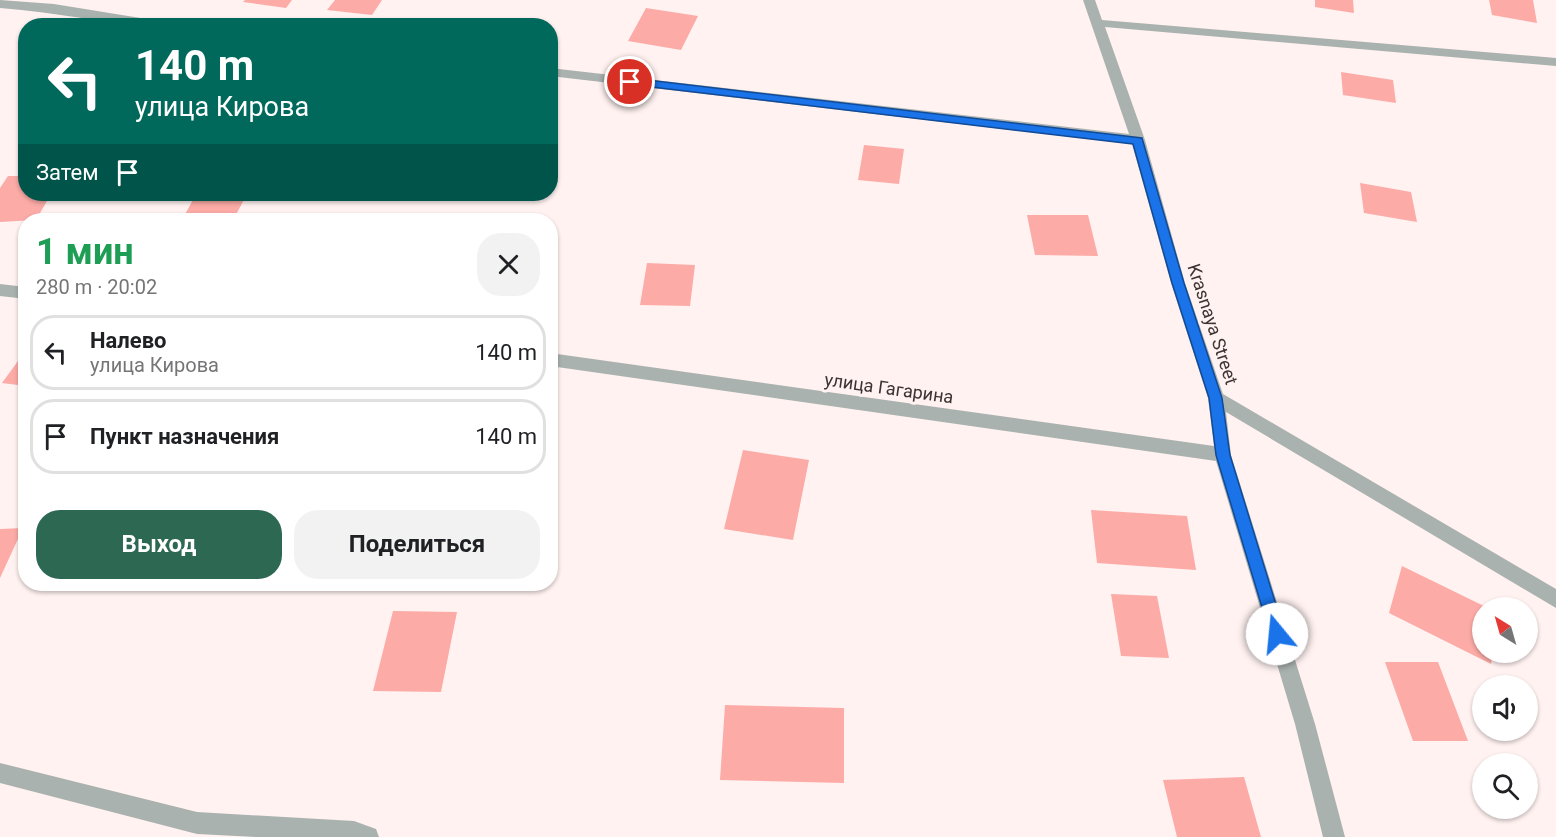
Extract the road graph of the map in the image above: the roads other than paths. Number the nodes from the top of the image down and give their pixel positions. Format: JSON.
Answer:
{"nodes":[{"id":1,"x":1089,"y":0,"type":"edge"},
{"id":2,"x":0,"y":4,"type":"edge"},
{"id":3,"x":116,"y":18,"type":"edge"},
{"id":4,"x":1097,"y":24,"type":"junction"},
{"id":5,"x":1556,"y":62,"type":"edge"},
{"id":6,"x":558,"y":73,"type":"edge"},
{"id":7,"x":1138,"y":140,"type":"junction"},
{"id":8,"x":0,"y":290,"type":"edge"},
{"id":9,"x":18,"y":292,"type":"edge"},
{"id":10,"x":558,"y":360,"type":"edge"},
{"id":11,"x":1216,"y":398,"type":"junction"},
{"id":12,"x":1223,"y":455,"type":"junction"},
{"id":13,"x":1556,"y":600,"type":"edge"},
{"id":14,"x":0,"y":773,"type":"edge"},
{"id":15,"x":368,"y":837,"type":"edge"},
{"id":16,"x":1334,"y":837,"type":"edge"}],
"edges":[{"from":1,"to":4,"type":"street","name":"Krasnaya Street"},
{"from":2,"to":3,"type":"street"},
{"from":4,"to":5,"type":"street"},
{"from":4,"to":7,"type":"street","name":"Krasnaya Street"},
{"from":6,"to":7,"type":"street"},
{"from":7,"to":11,"type":"street","name":"Krasnaya Street"},
{"from":8,"to":9,"type":"street"},
{"from":10,"to":12,"type":"street","name":"улица Гагарина"},
{"from":11,"to":12,"type":"street","name":"Krasnaya Street"},
{"from":11,"to":13,"type":"street"},
{"from":12,"to":16,"type":"street","name":"Krasnaya Street"},
{"from":14,"to":15,"type":"street"}]}
